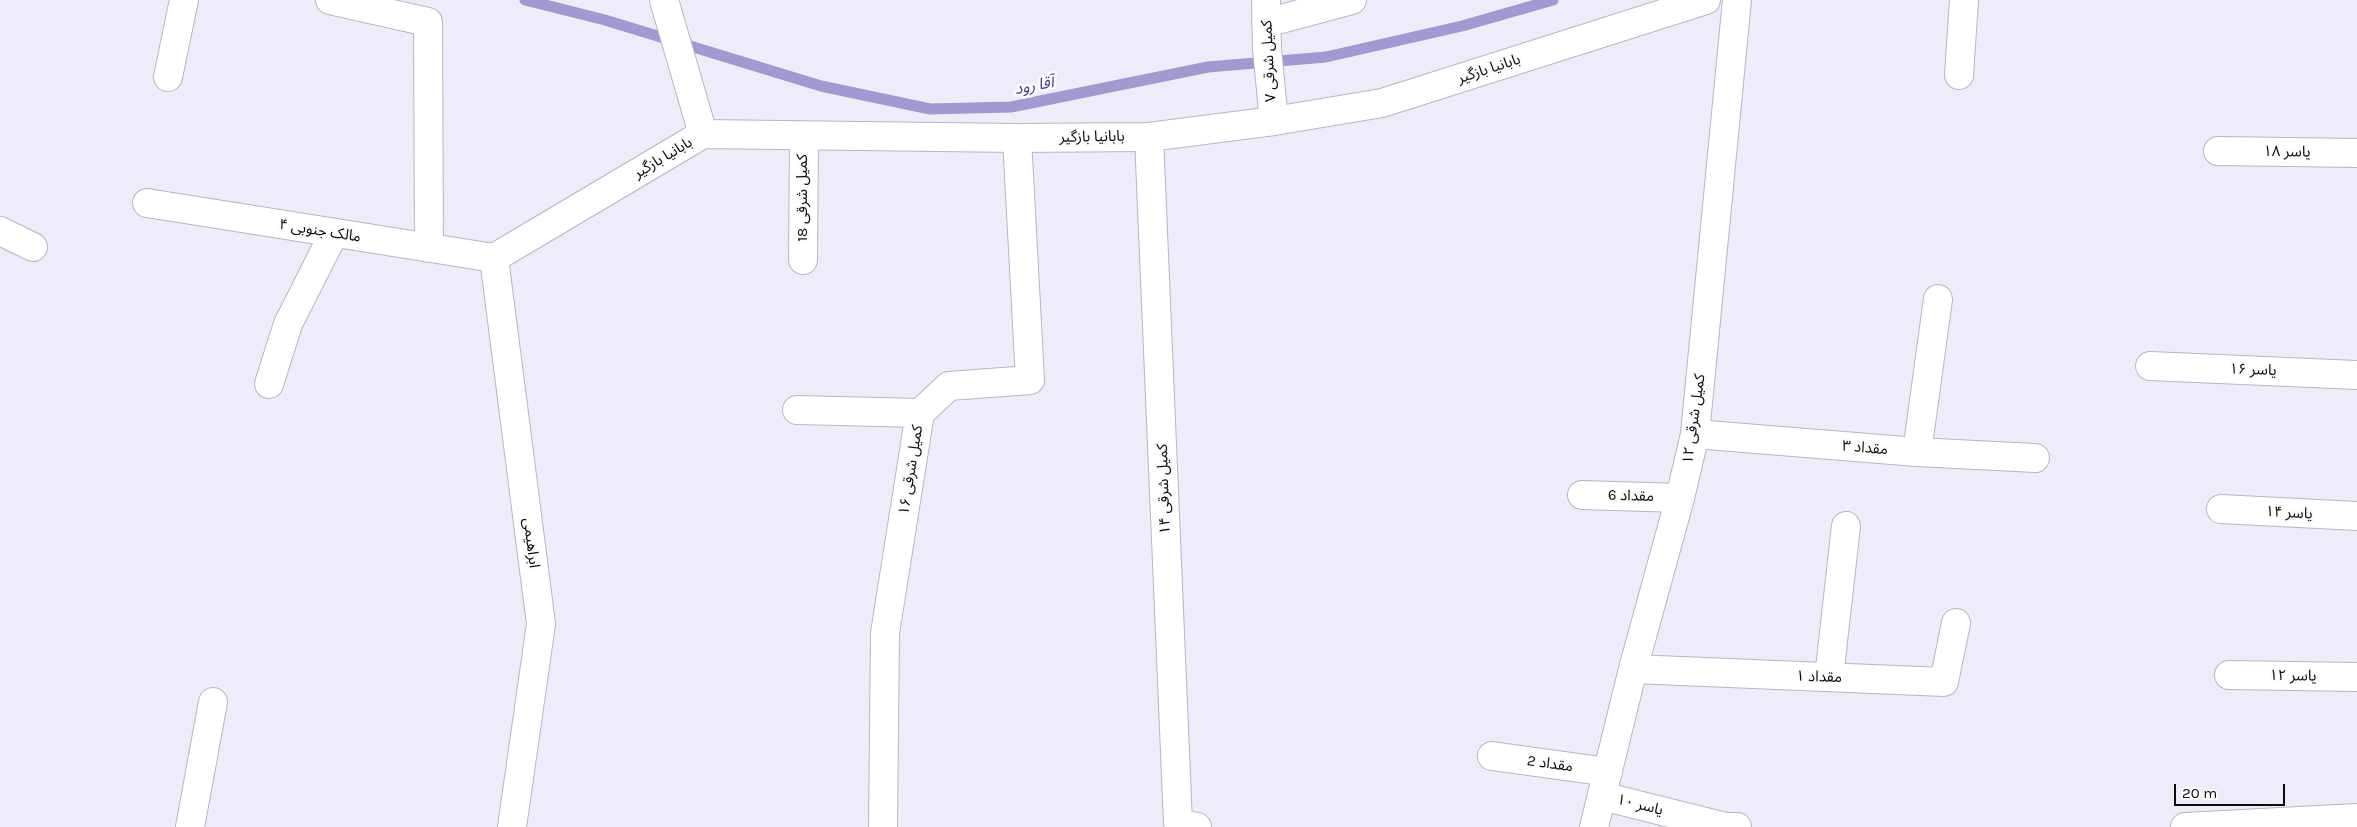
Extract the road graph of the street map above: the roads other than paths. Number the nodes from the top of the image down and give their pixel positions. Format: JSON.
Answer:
{"nodes":[{"id":1,"x":184,"y":0,"type":"edge"},
{"id":2,"x":330,"y":0,"type":"edge"},
{"id":3,"x":1352,"y":0,"type":"edge"},
{"id":4,"x":1706,"y":0,"type":"edge"},
{"id":5,"x":1737,"y":0,"type":"edge"},
{"id":6,"x":1964,"y":0,"type":"edge"},
{"id":7,"x":666,"y":8,"type":"edge"},
{"id":8,"x":1267,"y":24,"type":"edge"},
{"id":9,"x":1959,"y":75,"type":"dead end"},
{"id":10,"x":168,"y":77,"type":"dead end"},
{"id":11,"x":1274,"y":122,"type":"junction"},
{"id":12,"x":703,"y":134,"type":"junction"},
{"id":13,"x":804,"y":136,"type":"junction"},
{"id":14,"x":1149,"y":137,"type":"junction"},
{"id":15,"x":1017,"y":138,"type":"junction"},
{"id":16,"x":2218,"y":151,"type":"dead end"},
{"id":17,"x":2357,"y":153,"type":"edge"},
{"id":18,"x":147,"y":203,"type":"dead end"},
{"id":19,"x":0,"y":231,"type":"edge"},
{"id":20,"x":334,"y":233,"type":"junction"},
{"id":21,"x":34,"y":247,"type":"dead end"},
{"id":22,"x":429,"y":248,"type":"junction"},
{"id":23,"x":494,"y":258,"type":"junction"},
{"id":24,"x":803,"y":260,"type":"dead end"},
{"id":25,"x":1938,"y":299,"type":"dead end"},
{"id":26,"x":2150,"y":366,"type":"dead end"},
{"id":27,"x":2357,"y":374,"type":"edge"},
{"id":28,"x":269,"y":384,"type":"dead end"},
{"id":29,"x":797,"y":410,"type":"dead end"},
{"id":30,"x":920,"y":413,"type":"junction"},
{"id":31,"x":1695,"y":434,"type":"junction"},
{"id":32,"x":1917,"y":452,"type":"junction"},
{"id":33,"x":2035,"y":458,"type":"dead end"},
{"id":34,"x":1582,"y":494,"type":"dead end"},
{"id":35,"x":1680,"y":498,"type":"junction"},
{"id":36,"x":2221,"y":509,"type":"dead end"},
{"id":37,"x":2357,"y":516,"type":"edge"},
{"id":38,"x":1846,"y":526,"type":"dead end"},
{"id":39,"x":1956,"y":623,"type":"dead end"},
{"id":40,"x":1633,"y":669,"type":"junction"},
{"id":41,"x":2229,"y":675,"type":"dead end"},
{"id":42,"x":1829,"y":677,"type":"junction"},
{"id":43,"x":2357,"y":678,"type":"edge"},
{"id":44,"x":213,"y":702,"type":"dead end"},
{"id":45,"x":1492,"y":756,"type":"dead end"},
{"id":46,"x":1605,"y":784,"type":"junction"},
{"id":47,"x":2357,"y":818,"type":"edge"},
{"id":48,"x":190,"y":827,"type":"edge"},
{"id":49,"x":512,"y":827,"type":"edge"},
{"id":50,"x":882,"y":827,"type":"edge"},
{"id":51,"x":1197,"y":827,"type":"edge"},
{"id":52,"x":1594,"y":827,"type":"edge"},
{"id":53,"x":1737,"y":827,"type":"edge"},
{"id":54,"x":2185,"y":827,"type":"edge"}],
"edges":[{"from":1,"to":10,"type":"street"},
{"from":2,"to":22,"type":"street"},
{"from":3,"to":8,"type":"street"},
{"from":4,"to":11,"type":"street","name":"بابانیا بازگیر"},
{"from":5,"to":31,"type":"street","name":"کمیل شرقی ۱۲"},
{"from":6,"to":9,"type":"street"},
{"from":7,"to":12,"type":"street"},
{"from":8,"to":11,"type":"street","name":"کمیل شرقی ۷"},
{"from":11,"to":14,"type":"street","name":"بابانیا بازگیر"},
{"from":12,"to":13,"type":"street","name":"بابانیا بازگیر"},
{"from":12,"to":23,"type":"street","name":"بابانیا بازگیر"},
{"from":13,"to":15,"type":"street","name":"بابانیا بازگیر"},
{"from":13,"to":24,"type":"street","name":"کمیل شرقی 18"},
{"from":14,"to":15,"type":"street","name":"بابانیا بازگیر"},
{"from":14,"to":51,"type":"street","name":"کمیل شرقی ۱۴"},
{"from":15,"to":30,"type":"street","name":"کمیل شرقی ۱۶"},
{"from":16,"to":17,"type":"street","name":"یاسر ۱۸"},
{"from":18,"to":20,"type":"street","name":"مالک جنوبی ۴"},
{"from":19,"to":21,"type":"street"},
{"from":20,"to":22,"type":"street","name":"مالک جنوبی ۴"},
{"from":20,"to":28,"type":"street"},
{"from":22,"to":23,"type":"street","name":"مالک جنوبی ۴"},
{"from":23,"to":49,"type":"street","name":"ابراهیمی"},
{"from":25,"to":32,"type":"street"},
{"from":26,"to":27,"type":"street","name":"یاسر ۱۶"},
{"from":29,"to":30,"type":"street"},
{"from":30,"to":50,"type":"street","name":"کمیل شرقی ۱۶"},
{"from":31,"to":32,"type":"street","name":"مقداد ۳"},
{"from":31,"to":35,"type":"street","name":"کمیل شرقی ۱۲"},
{"from":32,"to":33,"type":"street","name":"مقداد ۳"},
{"from":34,"to":35,"type":"street","name":"مقداد 6"},
{"from":35,"to":40,"type":"street","name":"کمیل شرقی ۱۲"},
{"from":36,"to":37,"type":"street","name":"یاسر ۱۴"},
{"from":38,"to":42,"type":"street"},
{"from":39,"to":42,"type":"street","name":"مقداد ۱"},
{"from":40,"to":42,"type":"street","name":"مقداد ۱"},
{"from":40,"to":46,"type":"street","name":"کمیل شرقی ۱۲"},
{"from":41,"to":43,"type":"street","name":"یاسر ۱۲"},
{"from":44,"to":48,"type":"street"},
{"from":45,"to":46,"type":"street","name":"مقداد 2"},
{"from":46,"to":52,"type":"street","name":"کمیل شرقی ۱۲"},
{"from":46,"to":53,"type":"street","name":"یاسر ۱۰"},
{"from":47,"to":54,"type":"street"}]}
